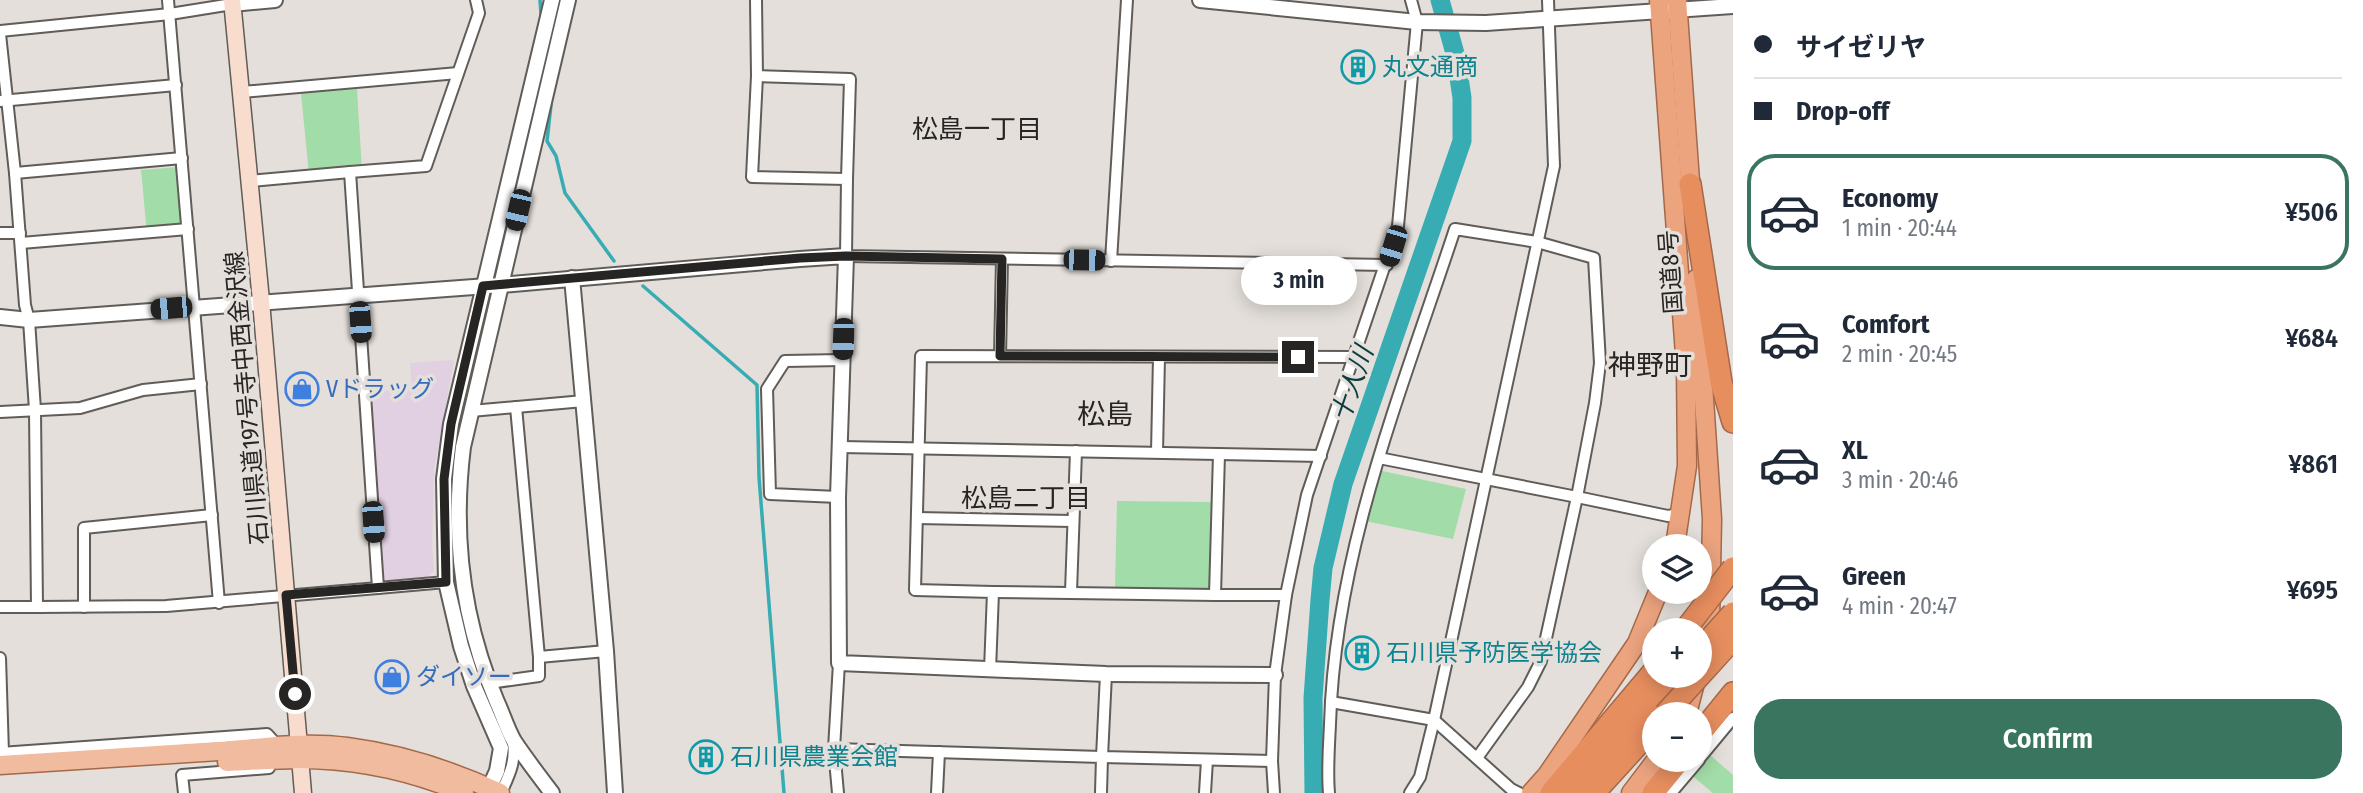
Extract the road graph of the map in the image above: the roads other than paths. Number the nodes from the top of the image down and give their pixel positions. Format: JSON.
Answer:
{"nodes":[{"id":1,"x":169,"y":0,"type":"edge"},
{"id":2,"x":275,"y":0,"type":"edge"},
{"id":3,"x":476,"y":0,"type":"edge"},
{"id":4,"x":552,"y":0,"type":"edge"},
{"id":5,"x":568,"y":0,"type":"edge"},
{"id":6,"x":756,"y":0,"type":"edge"},
{"id":7,"x":1128,"y":0,"type":"edge"},
{"id":8,"x":1200,"y":0,"type":"edge"},
{"id":9,"x":1411,"y":0,"type":"edge"},
{"id":10,"x":1548,"y":0,"type":"edge"},
{"id":11,"x":232,"y":2,"type":"edge"},
{"id":12,"x":1668,"y":5,"type":"edge"},
{"id":13,"x":1733,"y":6,"type":"edge"},
{"id":14,"x":170,"y":14,"type":"junction"},
{"id":15,"x":1550,"y":19,"type":"junction"},
{"id":16,"x":1418,"y":22,"type":"junction"},
{"id":17,"x":0,"y":33,"type":"edge"},
{"id":18,"x":458,"y":73,"type":"junction"},
{"id":19,"x":757,"y":76,"type":"junction"},
{"id":20,"x":176,"y":85,"type":"junction"},
{"id":21,"x":242,"y":92,"type":"junction"},
{"id":22,"x":4,"y":100,"type":"edge"},
{"id":23,"x":182,"y":158,"type":"junction"},
{"id":24,"x":350,"y":172,"type":"junction"},
{"id":25,"x":15,"y":173,"type":"junction"},
{"id":26,"x":847,"y":179,"type":"junction"},
{"id":27,"x":250,"y":181,"type":"junction"},
{"id":28,"x":1690,"y":184,"type":"junction"},
{"id":29,"x":188,"y":229,"type":"junction"},
{"id":30,"x":0,"y":233,"type":"edge"},
{"id":31,"x":20,"y":238,"type":"junction"},
{"id":32,"x":1537,"y":242,"type":"junction"},
{"id":33,"x":846,"y":256,"type":"junction"},
{"id":34,"x":1002,"y":259,"type":"junction"},
{"id":35,"x":1111,"y":261,"type":"junction"},
{"id":36,"x":1387,"y":265,"type":"junction"},
{"id":37,"x":572,"y":278,"type":"junction"},
{"id":38,"x":501,"y":285,"type":"junction"},
{"id":39,"x":483,"y":286,"type":"junction"},
{"id":40,"x":358,"y":294,"type":"junction"},
{"id":41,"x":261,"y":301,"type":"junction"},
{"id":42,"x":194,"y":306,"type":"junction"},
{"id":43,"x":0,"y":317,"type":"edge"},
{"id":44,"x":29,"y":320,"type":"junction"},
{"id":45,"x":1000,"y":356,"type":"junction"},
{"id":46,"x":1159,"y":357,"type":"junction"},
{"id":47,"x":1354,"y":357,"type":"junction"},
{"id":48,"x":842,"y":360,"type":"junction"},
{"id":49,"x":201,"y":384,"type":"junction"},
{"id":50,"x":584,"y":401,"type":"junction"},
{"id":51,"x":516,"y":407,"type":"junction"},
{"id":52,"x":35,"y":410,"type":"junction"},
{"id":53,"x":471,"y":411,"type":"junction"},
{"id":54,"x":0,"y":412,"type":"edge"},
{"id":55,"x":1733,"y":422,"type":"edge"},
{"id":56,"x":841,"y":447,"type":"junction"},
{"id":57,"x":919,"y":448,"type":"junction"},
{"id":58,"x":1076,"y":451,"type":"junction"},
{"id":59,"x":1157,"y":452,"type":"junction"},
{"id":60,"x":1219,"y":454,"type":"junction"},
{"id":61,"x":1321,"y":456,"type":"junction"},
{"id":62,"x":1379,"y":458,"type":"junction"},
{"id":63,"x":1485,"y":478,"type":"junction"},
{"id":64,"x":838,"y":497,"type":"junction"},
{"id":65,"x":1577,"y":497,"type":"junction"},
{"id":66,"x":1680,"y":514,"type":"junction"},
{"id":67,"x":212,"y":515,"type":"junction"},
{"id":68,"x":917,"y":518,"type":"junction"},
{"id":69,"x":1073,"y":521,"type":"junction"},
{"id":70,"x":1677,"y":534,"type":"edge"},
{"id":71,"x":1733,"y":568,"type":"edge"},
{"id":72,"x":446,"y":582,"type":"junction"},
{"id":73,"x":378,"y":588,"type":"junction"},
{"id":74,"x":993,"y":592,"type":"junction"},
{"id":75,"x":1070,"y":592,"type":"junction"},
{"id":76,"x":286,"y":595,"type":"junction"},
{"id":77,"x":1215,"y":595,"type":"junction"},
{"id":78,"x":1286,"y":595,"type":"junction"},
{"id":79,"x":219,"y":603,"type":"junction"},
{"id":80,"x":1653,"y":604,"type":"edge"},
{"id":81,"x":0,"y":607,"type":"edge"},
{"id":82,"x":37,"y":607,"type":"junction"},
{"id":83,"x":84,"y":607,"type":"junction"},
{"id":84,"x":1733,"y":613,"type":"edge"},
{"id":85,"x":1694,"y":618,"type":"edge"},
{"id":86,"x":1710,"y":618,"type":"edge"},
{"id":87,"x":1712,"y":636,"type":"edge"},
{"id":88,"x":1733,"y":639,"type":"edge"},
{"id":89,"x":606,"y":651,"type":"junction"},
{"id":90,"x":0,"y":657,"type":"edge"},
{"id":91,"x":539,"y":657,"type":"junction"},
{"id":92,"x":839,"y":663,"type":"junction"},
{"id":93,"x":990,"y":670,"type":"junction"},
{"id":94,"x":1106,"y":674,"type":"junction"},
{"id":95,"x":1275,"y":675,"type":"junction"},
{"id":96,"x":1642,"y":682,"type":"edge"},
{"id":97,"x":489,"y":683,"type":"junction"},
{"id":98,"x":1642,"y":684,"type":"edge"},
{"id":99,"x":1665,"y":688,"type":"edge"},
{"id":100,"x":1733,"y":693,"type":"edge"},
{"id":101,"x":1331,"y":702,"type":"junction"},
{"id":102,"x":1676,"y":702,"type":"edge"},
{"id":103,"x":1733,"y":718,"type":"edge"},
{"id":104,"x":1712,"y":719,"type":"edge"},
{"id":105,"x":1434,"y":720,"type":"junction"},
{"id":106,"x":513,"y":740,"type":"junction"},
{"id":107,"x":1642,"y":740,"type":"edge"},
{"id":108,"x":1712,"y":743,"type":"edge"},
{"id":109,"x":834,"y":749,"type":"junction"},
{"id":110,"x":299,"y":751,"type":"junction"},
{"id":111,"x":939,"y":752,"type":"junction"},
{"id":112,"x":278,"y":753,"type":"junction"},
{"id":113,"x":1,"y":757,"type":"edge"},
{"id":114,"x":1102,"y":757,"type":"junction"},
{"id":115,"x":1477,"y":758,"type":"junction"},
{"id":116,"x":1207,"y":760,"type":"junction"},
{"id":117,"x":1272,"y":761,"type":"junction"},
{"id":118,"x":129,"y":762,"type":"junction"},
{"id":119,"x":1650,"y":772,"type":"edge"},
{"id":120,"x":1665,"y":772,"type":"edge"},
{"id":121,"x":1688,"y":772,"type":"edge"},
{"id":122,"x":0,"y":777,"type":"edge"},
{"id":123,"x":1549,"y":784,"type":"edge"},
{"id":124,"x":1640,"y":791,"type":"edge"},
{"id":125,"x":494,"y":792,"type":"edge"},
{"id":126,"x":184,"y":793,"type":"edge"},
{"id":127,"x":303,"y":793,"type":"edge"},
{"id":128,"x":464,"y":793,"type":"edge"},
{"id":129,"x":552,"y":793,"type":"edge"},
{"id":130,"x":615,"y":793,"type":"edge"},
{"id":131,"x":838,"y":793,"type":"edge"},
{"id":132,"x":937,"y":793,"type":"edge"},
{"id":133,"x":1101,"y":793,"type":"edge"},
{"id":134,"x":1205,"y":793,"type":"edge"},
{"id":135,"x":1274,"y":793,"type":"edge"},
{"id":136,"x":1329,"y":793,"type":"edge"},
{"id":137,"x":1410,"y":793,"type":"edge"},
{"id":138,"x":1519,"y":793,"type":"edge"},
{"id":139,"x":1531,"y":793,"type":"edge"},
{"id":140,"x":1572,"y":793,"type":"edge"},
{"id":141,"x":1594,"y":793,"type":"edge"},
{"id":142,"x":1671,"y":793,"type":"edge"}],
"edges":[{"from":1,"to":14,"type":"street"},
{"from":2,"to":11,"type":"street"},
{"from":3,"to":18,"type":"street"},
{"from":4,"to":39,"type":"street"},
{"from":5,"to":38,"type":"street"},
{"from":6,"to":19,"type":"street"},
{"from":7,"to":35,"type":"street"},
{"from":8,"to":16,"type":"street"},
{"from":9,"to":16,"type":"street"},
{"from":10,"to":15,"type":"street"},
{"from":11,"to":14,"type":"street"},
{"from":11,"to":21,"type":"main road","name":"石川県道197号寺中西金沢線"},
{"from":12,"to":13,"type":"street"},
{"from":12,"to":15,"type":"street"},
{"from":12,"to":28,"type":"highway","name":"国道8号"},
{"from":12,"to":66,"type":"highway","name":"国道8号"},
{"from":14,"to":17,"type":"street"},
{"from":14,"to":20,"type":"street"},
{"from":15,"to":16,"type":"street"},
{"from":15,"to":32,"type":"street"},
{"from":16,"to":36,"type":"street"},
{"from":17,"to":22,"type":"street"},
{"from":18,"to":21,"type":"street"},
{"from":18,"to":24,"type":"street"},
{"from":19,"to":26,"type":"street"},
{"from":19,"to":26,"type":"street"},
{"from":20,"to":22,"type":"street"},
{"from":20,"to":23,"type":"street"},
{"from":21,"to":27,"type":"main road","name":"石川県道197号寺中西金沢線"},
{"from":22,"to":25,"type":"street"},
{"from":23,"to":25,"type":"street"},
{"from":23,"to":29,"type":"street"},
{"from":24,"to":27,"type":"street"},
{"from":24,"to":40,"type":"street"},
{"from":25,"to":31,"type":"street"},
{"from":26,"to":33,"type":"street"},
{"from":27,"to":41,"type":"main road","name":"石川県道197号寺中西金沢線"},
{"from":28,"to":55,"type":"highway"},
{"from":28,"to":86,"type":"highway","name":"国道8号"},
{"from":29,"to":31,"type":"street"},
{"from":29,"to":42,"type":"street"},
{"from":30,"to":31,"type":"street"},
{"from":31,"to":44,"type":"street"},
{"from":32,"to":62,"type":"street"},
{"from":32,"to":63,"type":"street"},
{"from":32,"to":65,"type":"street"},
{"from":33,"to":34,"type":"street"},
{"from":33,"to":37,"type":"street"},
{"from":33,"to":48,"type":"street"},
{"from":34,"to":35,"type":"street"},
{"from":34,"to":45,"type":"street"},
{"from":35,"to":36,"type":"street"},
{"from":36,"to":47,"type":"street"},
{"from":37,"to":38,"type":"street"},
{"from":37,"to":50,"type":"street"},
{"from":38,"to":39,"type":"street"},
{"from":38,"to":53,"type":"street"},
{"from":39,"to":40,"type":"street"},
{"from":39,"to":72,"type":"street"},
{"from":40,"to":41,"type":"street"},
{"from":40,"to":73,"type":"street"},
{"from":41,"to":42,"type":"street"},
{"from":41,"to":76,"type":"main road","name":"石川県道197号寺中西金沢線"},
{"from":42,"to":44,"type":"street"},
{"from":42,"to":49,"type":"street"},
{"from":43,"to":44,"type":"street"},
{"from":44,"to":52,"type":"street"},
{"from":45,"to":46,"type":"street"},
{"from":45,"to":57,"type":"street"},
{"from":46,"to":47,"type":"street"},
{"from":46,"to":59,"type":"street"},
{"from":47,"to":61,"type":"street"},
{"from":48,"to":56,"type":"street"},
{"from":48,"to":64,"type":"street"},
{"from":49,"to":52,"type":"street"},
{"from":49,"to":67,"type":"street"},
{"from":50,"to":51,"type":"street"},
{"from":50,"to":89,"type":"street"},
{"from":51,"to":53,"type":"street"},
{"from":51,"to":91,"type":"street"},
{"from":52,"to":54,"type":"street"},
{"from":52,"to":82,"type":"street"},
{"from":53,"to":97,"type":"street"},
{"from":56,"to":57,"type":"street"},
{"from":56,"to":64,"type":"street"},
{"from":57,"to":58,"type":"street"},
{"from":57,"to":68,"type":"street"},
{"from":58,"to":59,"type":"street"},
{"from":58,"to":69,"type":"street"},
{"from":59,"to":60,"type":"street"},
{"from":60,"to":61,"type":"street"},
{"from":60,"to":77,"type":"street"},
{"from":61,"to":78,"type":"street"},
{"from":62,"to":63,"type":"street"},
{"from":62,"to":101,"type":"street"},
{"from":63,"to":65,"type":"street"},
{"from":63,"to":105,"type":"street"},
{"from":64,"to":92,"type":"street"},
{"from":65,"to":66,"type":"street"},
{"from":65,"to":115,"type":"street"},
{"from":66,"to":70,"type":"highway","name":"国道8号"},
{"from":67,"to":79,"type":"street"},
{"from":67,"to":83,"type":"street"},
{"from":68,"to":69,"type":"street"},
{"from":68,"to":74,"type":"street"},
{"from":69,"to":75,"type":"street"},
{"from":71,"to":85,"type":"highway","bridge":true},
{"from":72,"to":73,"type":"street"},
{"from":72,"to":125,"type":"street"},
{"from":73,"to":76,"type":"street"},
{"from":74,"to":75,"type":"street"},
{"from":74,"to":93,"type":"street"},
{"from":75,"to":77,"type":"street"},
{"from":76,"to":79,"type":"street"},
{"from":76,"to":110,"type":"main road","name":"石川県道197号寺中西金沢線"},
{"from":77,"to":78,"type":"street"},
{"from":78,"to":95,"type":"street"},
{"from":79,"to":83,"type":"street"},
{"from":80,"to":123,"type":"highway"},
{"from":81,"to":82,"type":"street"},
{"from":82,"to":83,"type":"street"},
{"from":84,"to":87,"type":"highway","bridge":true},
{"from":88,"to":102,"type":"highway","bridge":true},
{"from":89,"to":91,"type":"street"},
{"from":89,"to":130,"type":"street"},
{"from":90,"to":113,"type":"street"},
{"from":91,"to":97,"type":"street"},
{"from":92,"to":93,"type":"street"},
{"from":92,"to":109,"type":"street"},
{"from":93,"to":94,"type":"street"},
{"from":94,"to":95,"type":"street"},
{"from":94,"to":114,"type":"street"},
{"from":95,"to":117,"type":"street"},
{"from":96,"to":123,"type":"highway"},
{"from":97,"to":106,"type":"street"},
{"from":98,"to":123,"type":"highway"},
{"from":99,"to":140,"type":"highway"},
{"from":100,"to":104,"type":"highway"},
{"from":101,"to":105,"type":"street"},
{"from":101,"to":136,"type":"street"},
{"from":103,"to":108,"type":"street"},
{"from":105,"to":115,"type":"street"},
{"from":105,"to":137,"type":"street"},
{"from":106,"to":125,"type":"street"},
{"from":106,"to":129,"type":"street"},
{"from":107,"to":141,"type":"highway"},
{"from":109,"to":111,"type":"street"},
{"from":109,"to":131,"type":"street"},
{"from":110,"to":112,"type":"main road"},
{"from":110,"to":125,"type":"main road"},
{"from":110,"to":127,"type":"main road","name":"石川県道197号寺中西金沢線"},
{"from":110,"to":128,"type":"main road"},
{"from":111,"to":114,"type":"street"},
{"from":111,"to":132,"type":"street"},
{"from":112,"to":113,"type":"street"},
{"from":112,"to":118,"type":"main road"},
{"from":112,"to":126,"type":"street"},
{"from":113,"to":118,"type":"main road"},
{"from":114,"to":116,"type":"street"},
{"from":114,"to":133,"type":"street"},
{"from":115,"to":138,"type":"street"},
{"from":116,"to":117,"type":"street"},
{"from":116,"to":134,"type":"street"},
{"from":117,"to":135,"type":"street"},
{"from":118,"to":122,"type":"main road"},
{"from":119,"to":124,"type":"highway"},
{"from":120,"to":124,"type":"highway"},
{"from":121,"to":142,"type":"street"},
{"from":123,"to":139,"type":"highway"}]}
